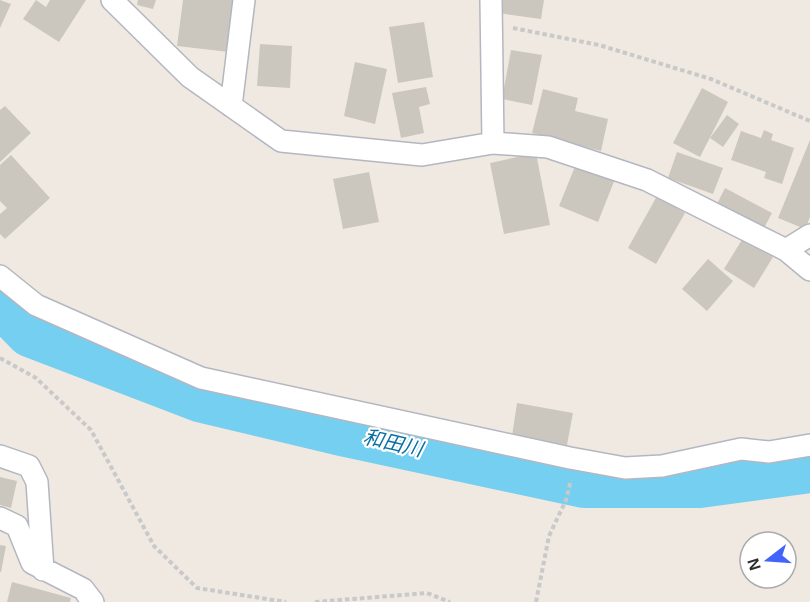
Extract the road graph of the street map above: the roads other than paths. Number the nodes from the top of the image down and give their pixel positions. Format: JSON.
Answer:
{"nodes":[{"id":1,"x":112,"y":0,"type":"edge"},
{"id":2,"x":244,"y":0,"type":"edge"},
{"id":3,"x":491,"y":0,"type":"edge"},
{"id":4,"x":231,"y":106,"type":"junction"},
{"id":5,"x":492,"y":143,"type":"junction"},
{"id":6,"x":810,"y":235,"type":"edge"},
{"id":7,"x":786,"y":250,"type":"junction"},
{"id":8,"x":810,"y":270,"type":"edge"},
{"id":9,"x":0,"y":276,"type":"edge"},
{"id":10,"x":810,"y":445,"type":"edge"},
{"id":11,"x":0,"y":456,"type":"edge"},
{"id":12,"x":0,"y":518,"type":"edge"},
{"id":13,"x":43,"y":570,"type":"junction"},
{"id":14,"x":93,"y":602,"type":"edge"}],
"edges":[{"from":1,"to":4,"type":"street"},
{"from":2,"to":4,"type":"street"},
{"from":3,"to":5,"type":"street"},
{"from":4,"to":5,"type":"street"},
{"from":5,"to":7,"type":"street"},
{"from":6,"to":7,"type":"street"},
{"from":7,"to":8,"type":"street"},
{"from":9,"to":10,"type":"street"},
{"from":11,"to":13,"type":"street"},
{"from":12,"to":13,"type":"street"},
{"from":13,"to":14,"type":"street"}]}
